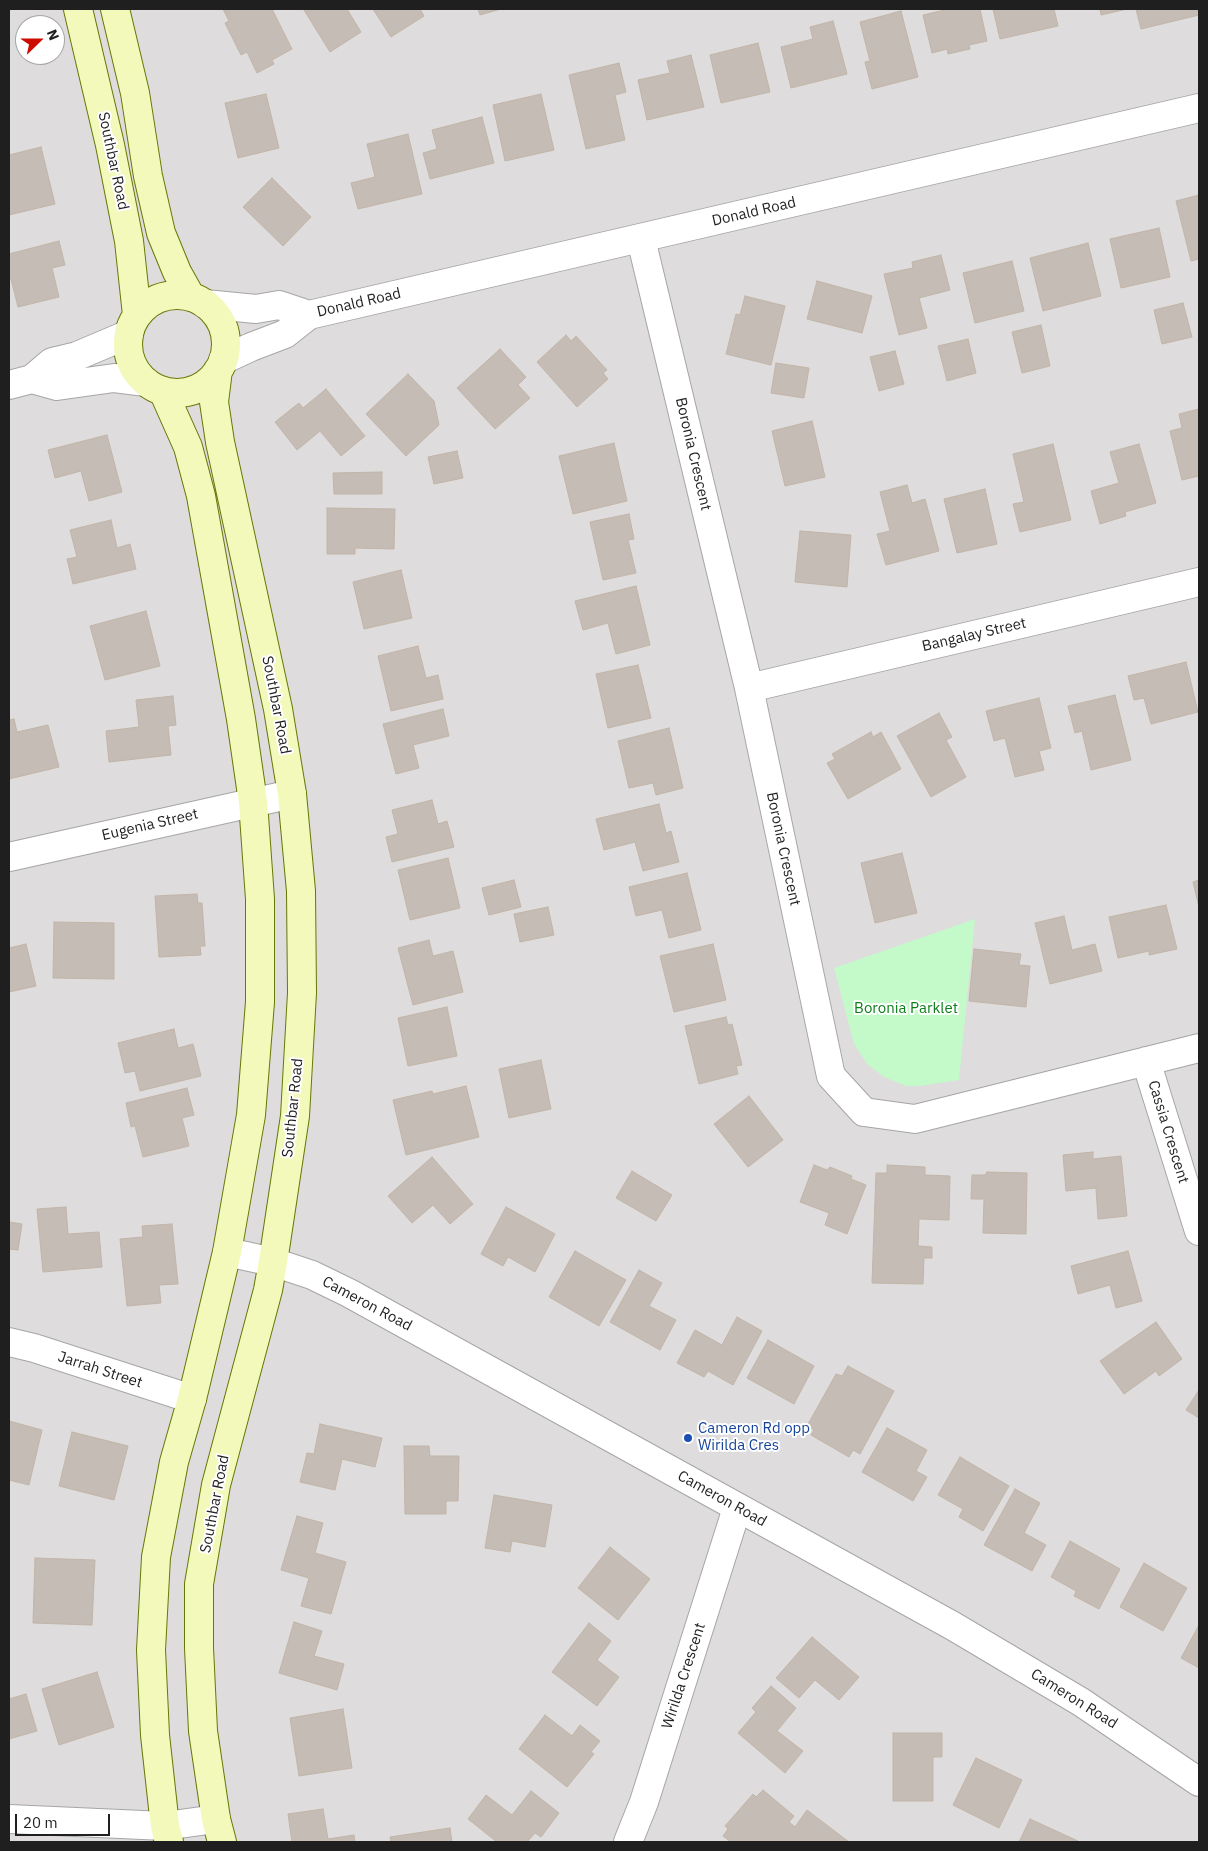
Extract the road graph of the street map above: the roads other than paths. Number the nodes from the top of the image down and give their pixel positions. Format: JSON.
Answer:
{"nodes":[{"id":1,"x":78,"y":9,"type":"edge"},
{"id":2,"x":115,"y":9,"type":"edge"},
{"id":3,"x":1199,"y":108,"type":"edge"},
{"id":4,"x":641,"y":239,"type":"junction"},
{"id":5,"x":198,"y":301,"type":"junction"},
{"id":6,"x":309,"y":315,"type":"junction"},
{"id":7,"x":133,"y":325,"type":"junction"},
{"id":8,"x":221,"y":365,"type":"junction"},
{"id":9,"x":20,"y":382,"type":"edge"},
{"id":10,"x":155,"y":386,"type":"junction"},
{"id":11,"x":1199,"y":582,"type":"edge"},
{"id":12,"x":749,"y":688,"type":"junction"},
{"id":13,"x":292,"y":794,"type":"junction"},
{"id":14,"x":253,"y":802,"type":"junction"},
{"id":15,"x":9,"y":858,"type":"edge"},
{"id":16,"x":1199,"y":1048,"type":"edge"},
{"id":17,"x":1146,"y":1061,"type":"junction"},
{"id":18,"x":1199,"y":1231,"type":"edge"},
{"id":19,"x":227,"y":1252,"type":"junction"},
{"id":20,"x":273,"y":1262,"type":"junction"},
{"id":21,"x":9,"y":1342,"type":"edge"},
{"id":22,"x":192,"y":1399,"type":"junction"},
{"id":23,"x":737,"y":1508,"type":"junction"},
{"id":24,"x":1199,"y":1782,"type":"edge"},
{"id":25,"x":9,"y":1819,"type":"edge"},
{"id":26,"x":219,"y":1831,"type":"edge"},
{"id":27,"x":167,"y":1834,"type":"edge"},
{"id":28,"x":628,"y":1842,"type":"edge"}],
"edges":[{"from":1,"to":7,"type":"main road","name":"Southbar Road"},
{"from":2,"to":5,"type":"main road","name":"Southbar Road"},
{"from":3,"to":4,"type":"street","name":"Donald Road"},
{"from":4,"to":6,"type":"street","name":"Donald Road"},
{"from":4,"to":12,"type":"street","name":"Boronia Crescent"},
{"from":5,"to":6,"type":"street","name":"Donald Road"},
{"from":5,"to":7,"type":"main road"},
{"from":5,"to":8,"type":"main road"},
{"from":6,"to":8,"type":"street","name":"Donald Road"},
{"from":7,"to":9,"type":"street"},
{"from":7,"to":10,"type":"main road"},
{"from":8,"to":10,"type":"main road"},
{"from":8,"to":13,"type":"main road","name":"Southbar Road"},
{"from":9,"to":10,"type":"street"},
{"from":10,"to":14,"type":"main road"},
{"from":11,"to":12,"type":"street","name":"Bangalay Street"},
{"from":12,"to":17,"type":"street","name":"Boronia Crescent"},
{"from":13,"to":14,"type":"street","name":"Eugenia Street"},
{"from":13,"to":20,"type":"main road","name":"Southbar Road"},
{"from":14,"to":15,"type":"street","name":"Eugenia Street"},
{"from":14,"to":19,"type":"main road"},
{"from":16,"to":17,"type":"street","name":"Boronia Crescent"},
{"from":17,"to":18,"type":"street","name":"Cassia Crescent"},
{"from":19,"to":20,"type":"street","name":"Cameron Road"},
{"from":19,"to":22,"type":"main road"},
{"from":20,"to":23,"type":"street","name":"Cameron Road"},
{"from":20,"to":26,"type":"main road","name":"Southbar Road"},
{"from":21,"to":22,"type":"street","name":"Jarrah Street"},
{"from":22,"to":27,"type":"main road"},
{"from":23,"to":24,"type":"street","name":"Cameron Road"},
{"from":23,"to":28,"type":"street","name":"Wirilda Crescent"},
{"from":25,"to":27,"type":"street"},
{"from":26,"to":27,"type":"street"}]}
